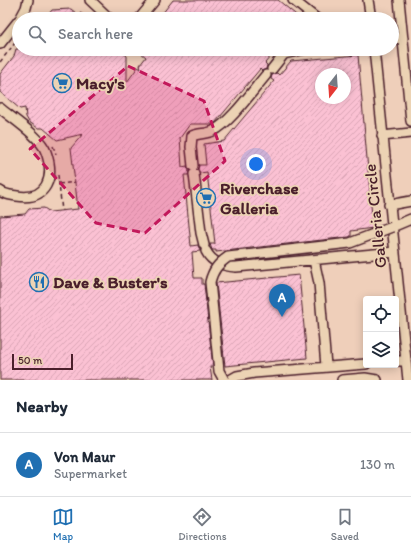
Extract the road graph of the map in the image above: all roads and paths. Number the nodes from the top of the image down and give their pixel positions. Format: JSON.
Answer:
{"nodes":[{"id":1,"x":28,"y":0,"type":"edge"},
{"id":2,"x":90,"y":0,"type":"edge"},
{"id":3,"x":155,"y":0,"type":"edge"},
{"id":4,"x":293,"y":0,"type":"edge"},
{"id":5,"x":368,"y":0,"type":"edge"},
{"id":6,"x":399,"y":0,"type":"edge"},
{"id":7,"x":24,"y":12,"type":"edge"},
{"id":8,"x":103,"y":12,"type":"edge"},
{"id":9,"x":145,"y":12,"type":"edge"},
{"id":10,"x":308,"y":12,"type":"edge"},
{"id":11,"x":370,"y":12,"type":"edge"},
{"id":12,"x":12,"y":30,"type":"edge"},
{"id":13,"x":399,"y":38,"type":"edge"},
{"id":14,"x":403,"y":38,"type":"junction"},
{"id":15,"x":0,"y":44,"type":"edge"},
{"id":16,"x":12,"y":47,"type":"edge"},
{"id":17,"x":282,"y":56,"type":"edge"},
{"id":18,"x":375,"y":56,"type":"edge"},
{"id":19,"x":0,"y":62,"type":"edge"},
{"id":20,"x":0,"y":108,"type":"edge"},
{"id":21,"x":411,"y":121,"type":"edge"},
{"id":22,"x":411,"y":133,"type":"edge"},
{"id":23,"x":382,"y":136,"type":"junction"},
{"id":24,"x":75,"y":182,"type":"dead end"},
{"id":25,"x":59,"y":184,"type":"dead end"},
{"id":26,"x":0,"y":191,"type":"edge"},
{"id":27,"x":411,"y":201,"type":"edge"},
{"id":28,"x":389,"y":206,"type":"junction"},
{"id":29,"x":411,"y":220,"type":"edge"},
{"id":30,"x":392,"y":227,"type":"junction"},
{"id":31,"x":395,"y":252,"type":"junction"},
{"id":32,"x":314,"y":260,"type":"junction"},
{"id":33,"x":399,"y":361,"type":"edge"},
{"id":34,"x":406,"y":361,"type":"junction"},
{"id":35,"x":363,"y":364,"type":"edge"},
{"id":36,"x":326,"y":366,"type":"junction"},
{"id":37,"x":224,"y":380,"type":"edge"},
{"id":38,"x":230,"y":380,"type":"edge"},
{"id":39,"x":342,"y":380,"type":"edge"},
{"id":40,"x":377,"y":380,"type":"edge"},
{"id":41,"x":408,"y":380,"type":"edge"}],
"edges":[{"from":1,"to":7,"type":"street"},
{"from":2,"to":8,"type":"street"},
{"from":3,"to":9,"type":"street"},
{"from":4,"to":10,"type":"street"},
{"from":5,"to":11,"type":"street"},
{"from":6,"to":14,"type":"street"},
{"from":12,"to":15,"type":"street"},
{"from":13,"to":14,"type":"street"},
{"from":14,"to":21,"type":"street"},
{"from":16,"to":19,"type":"path"},
{"from":17,"to":32,"type":"street"},
{"from":18,"to":23,"type":"street","name":"Galleria Circle"},
{"from":20,"to":26,"type":"street"},
{"from":22,"to":23,"type":"street"},
{"from":23,"to":28,"type":"street","name":"Galleria Circle"},
{"from":24,"to":25,"type":"path"},
{"from":27,"to":28,"type":"street"},
{"from":28,"to":30,"type":"street","name":"Galleria Circle"},
{"from":29,"to":30,"type":"street"},
{"from":30,"to":31,"type":"street","name":"Galleria Circle"},
{"from":30,"to":37,"type":"street","bridge":true},
{"from":31,"to":32,"type":"street"},
{"from":31,"to":34,"type":"street","name":"Galleria Circle"},
{"from":32,"to":36,"type":"street"},
{"from":33,"to":34,"type":"street"},
{"from":34,"to":41,"type":"street","name":"Galleria Circle"},
{"from":35,"to":36,"type":"street"},
{"from":36,"to":38,"type":"street"},
{"from":39,"to":40,"type":"street"}]}
